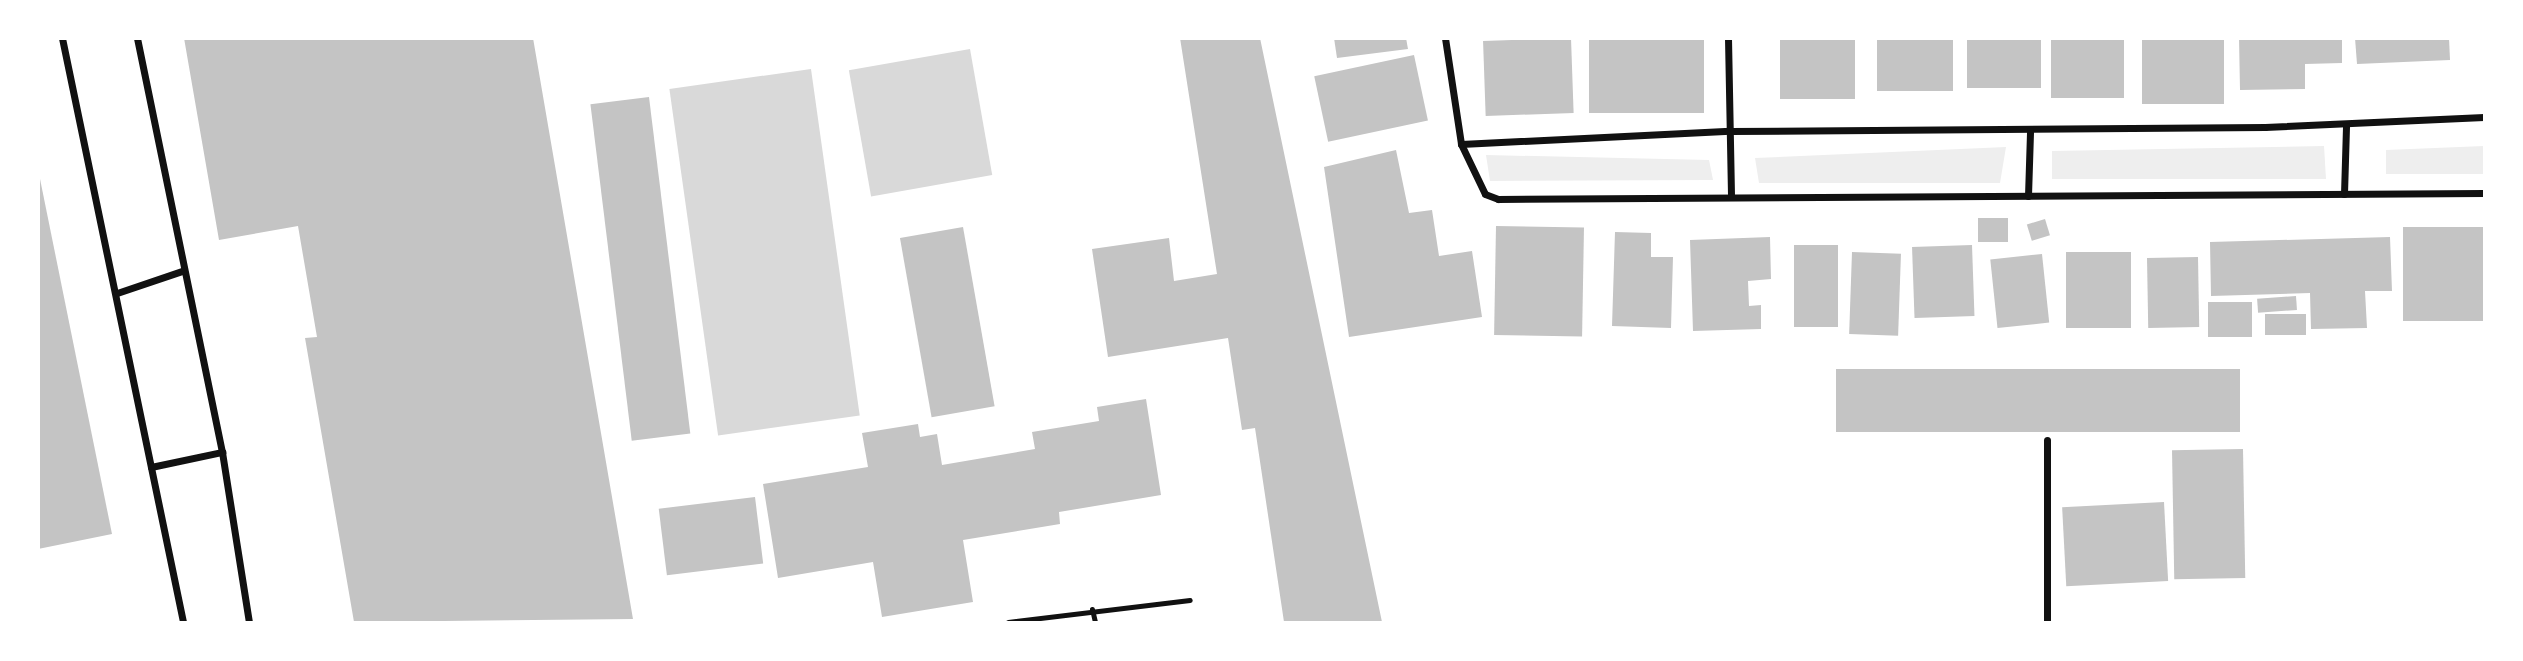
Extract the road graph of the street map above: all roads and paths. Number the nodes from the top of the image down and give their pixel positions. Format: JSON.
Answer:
{"nodes":[{"id":1,"x":62,"y":38,"type":"edge"},
{"id":2,"x":137,"y":38,"type":"edge"},
{"id":3,"x":1445,"y":38,"type":"edge"},
{"id":4,"x":1728,"y":38,"type":"edge"},
{"id":5,"x":2484,"y":117,"type":"edge"},
{"id":6,"x":2346,"y":125,"type":"junction"},
{"id":7,"x":1730,"y":131,"type":"junction"},
{"id":8,"x":2030,"y":131,"type":"junction"},
{"id":9,"x":1461,"y":144,"type":"junction"},
{"id":10,"x":2484,"y":193,"type":"edge"},
{"id":11,"x":1731,"y":194,"type":"junction"},
{"id":12,"x":2344,"y":194,"type":"junction"},
{"id":13,"x":2028,"y":196,"type":"junction"},
{"id":14,"x":181,"y":271,"type":"junction"},
{"id":15,"x":117,"y":293,"type":"junction"},
{"id":16,"x":2047,"y":440,"type":"dead end"},
{"id":17,"x":222,"y":452,"type":"junction"},
{"id":18,"x":151,"y":467,"type":"junction"},
{"id":19,"x":1190,"y":600,"type":"dead end"},
{"id":20,"x":1092,"y":609,"type":"junction"},
{"id":21,"x":183,"y":622,"type":"edge"},
{"id":22,"x":249,"y":622,"type":"edge"},
{"id":23,"x":1008,"y":622,"type":"edge"},
{"id":24,"x":1095,"y":622,"type":"edge"},
{"id":25,"x":2047,"y":622,"type":"edge"}],
"edges":[{"from":1,"to":15,"type":"street"},
{"from":2,"to":14,"type":"street"},
{"from":3,"to":9,"type":"street"},
{"from":4,"to":7,"type":"street"},
{"from":5,"to":6,"type":"street"},
{"from":6,"to":8,"type":"street"},
{"from":6,"to":12,"type":"street"},
{"from":7,"to":8,"type":"street"},
{"from":7,"to":9,"type":"street"},
{"from":7,"to":11,"type":"street"},
{"from":8,"to":13,"type":"street"},
{"from":9,"to":11,"type":"street"},
{"from":10,"to":12,"type":"street"},
{"from":11,"to":13,"type":"street"},
{"from":12,"to":13,"type":"street"},
{"from":14,"to":15,"type":"street"},
{"from":14,"to":17,"type":"street"},
{"from":15,"to":18,"type":"street"},
{"from":16,"to":25,"type":"street"},
{"from":17,"to":18,"type":"street"},
{"from":17,"to":22,"type":"street"},
{"from":18,"to":21,"type":"street"},
{"from":19,"to":20,"type":"lane"},
{"from":20,"to":23,"type":"lane"},
{"from":20,"to":24,"type":"lane"}]}
